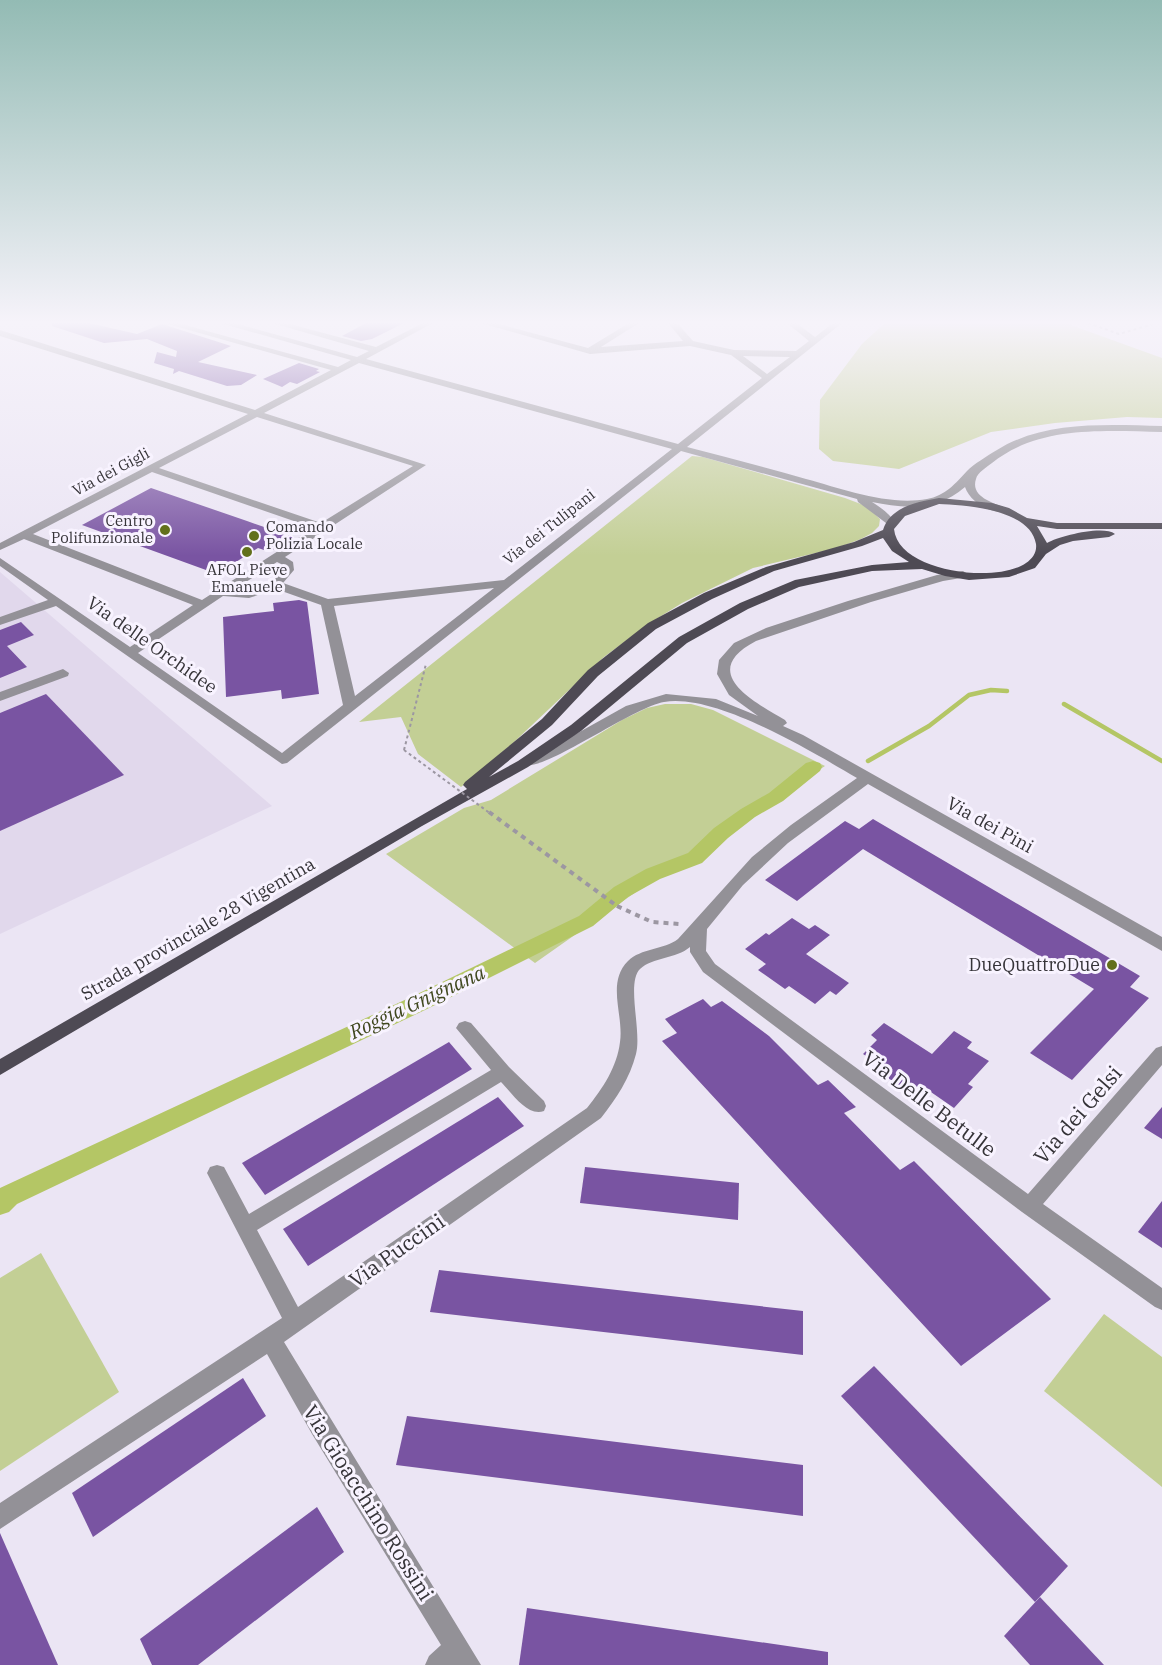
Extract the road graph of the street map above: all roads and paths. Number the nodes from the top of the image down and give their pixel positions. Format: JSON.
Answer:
{"nodes":[{"id":1,"x":221,"y":401,"type":"edge"},
{"id":2,"x":280,"y":401,"type":"edge"},
{"id":3,"x":509,"y":401,"type":"edge"},
{"id":4,"x":738,"y":401,"type":"edge"},
{"id":5,"x":258,"y":412,"type":"junction"},
{"id":6,"x":1162,"y":429,"type":"edge"},
{"id":7,"x":680,"y":447,"type":"junction"},
{"id":8,"x":150,"y":468,"type":"junction"},
{"id":9,"x":972,"y":472,"type":"junction"},
{"id":10,"x":834,"y":489,"type":"junction"},
{"id":11,"x":924,"y":503,"type":"junction"},
{"id":12,"x":1004,"y":511,"type":"junction"},
{"id":13,"x":1018,"y":518,"type":"junction"},
{"id":14,"x":1162,"y":526,"type":"edge"},
{"id":15,"x":889,"y":527,"type":"junction"},
{"id":16,"x":324,"y":528,"type":"junction"},
{"id":17,"x":1162,"y":533,"type":"edge"},
{"id":18,"x":25,"y":535,"type":"junction"},
{"id":19,"x":0,"y":547,"type":"edge"},
{"id":20,"x":1041,"y":552,"type":"junction"},
{"id":21,"x":276,"y":557,"type":"junction"},
{"id":22,"x":0,"y":561,"type":"edge"},
{"id":23,"x":923,"y":565,"type":"junction"},
{"id":24,"x":963,"y":575,"type":"junction"},
{"id":25,"x":504,"y":583,"type":"junction"},
{"id":26,"x":276,"y":585,"type":"junction"},
{"id":27,"x":221,"y":592,"type":"junction"},
{"id":28,"x":58,"y":601,"type":"junction"},
{"id":29,"x":327,"y":603,"type":"junction"},
{"id":30,"x":202,"y":604,"type":"junction"},
{"id":31,"x":0,"y":621,"type":"edge"},
{"id":32,"x":131,"y":652,"type":"junction"},
{"id":33,"x":411,"y":657,"type":"junction"},
{"id":34,"x":63,"y":673,"type":"dead end"},
{"id":35,"x":0,"y":697,"type":"edge"},
{"id":36,"x":350,"y":705,"type":"junction"},
{"id":37,"x":734,"y":710,"type":"junction"},
{"id":38,"x":798,"y":738,"type":"junction"},
{"id":39,"x":282,"y":760,"type":"joint"},
{"id":40,"x":523,"y":764,"type":"junction"},
{"id":41,"x":866,"y":778,"type":"junction"},
{"id":42,"x":417,"y":823,"type":"junction"},
{"id":43,"x":699,"y":926,"type":"junction"},
{"id":44,"x":1162,"y":945,"type":"edge"},
{"id":45,"x":465,"y":1028,"type":"dead end"},
{"id":46,"x":1162,"y":1053,"type":"edge"},
{"id":47,"x":0,"y":1068,"type":"edge"},
{"id":48,"x":503,"y":1072,"type":"junction"},
{"id":49,"x":537,"y":1106,"type":"dead end"},
{"id":50,"x":217,"y":1173,"type":"dead end"},
{"id":51,"x":1029,"y":1206,"type":"junction"},
{"id":52,"x":245,"y":1227,"type":"junction"},
{"id":53,"x":1162,"y":1300,"type":"edge"},
{"id":54,"x":295,"y":1322,"type":"junction"},
{"id":55,"x":270,"y":1339,"type":"junction"},
{"id":56,"x":0,"y":1517,"type":"edge"},
{"id":57,"x":463,"y":1656,"type":"edge"},
{"id":58,"x":438,"y":1665,"type":"edge"}],
"edges":[{"from":1,"to":5,"type":"street"},
{"from":2,"to":5,"type":"street","name":"Via dei Gigli"},
{"from":3,"to":7,"type":"street"},
{"from":4,"to":7,"type":"street","name":"Via dei Tulipani"},
{"from":5,"to":8,"type":"street","name":"Via dei Gigli"},
{"from":5,"to":16,"type":"street"},
{"from":6,"to":9,"type":"street"},
{"from":7,"to":10,"type":"street"},
{"from":7,"to":25,"type":"street","name":"Via dei Tulipani"},
{"from":8,"to":16,"type":"street"},
{"from":8,"to":18,"type":"street","name":"Via dei Gigli"},
{"from":9,"to":11,"type":"street"},
{"from":9,"to":12,"type":"street"},
{"from":10,"to":11,"type":"street"},
{"from":10,"to":15,"type":"street"},
{"from":11,"to":12,"type":"main road"},
{"from":11,"to":15,"type":"main road"},
{"from":12,"to":13,"type":"main road"},
{"from":13,"to":14,"type":"main road"},
{"from":13,"to":20,"type":"main road"},
{"from":15,"to":23,"type":"main road"},
{"from":15,"to":42,"type":"main road"},
{"from":16,"to":21,"type":"street"},
{"from":17,"to":20,"type":"main road"},
{"from":18,"to":19,"type":"street","name":"Via dei Gigli"},
{"from":18,"to":30,"type":"street"},
{"from":20,"to":24,"type":"main road"},
{"from":21,"to":26,"type":"street"},
{"from":21,"to":27,"type":"street"},
{"from":22,"to":28,"type":"street","name":"Via delle Orchidee"},
{"from":23,"to":24,"type":"main road"},
{"from":23,"to":37,"type":"street"},
{"from":23,"to":40,"type":"main road"},
{"from":24,"to":38,"type":"street","name":"Via dei Pini"},
{"from":25,"to":29,"type":"street"},
{"from":25,"to":33,"type":"street","name":"Via dei Tulipani"},
{"from":26,"to":27,"type":"street"},
{"from":26,"to":29,"type":"street"},
{"from":27,"to":30,"type":"street"},
{"from":28,"to":31,"type":"street"},
{"from":28,"to":32,"type":"street","name":"Via delle Orchidee"},
{"from":29,"to":36,"type":"street"},
{"from":30,"to":32,"type":"street"},
{"from":32,"to":39,"type":"street","name":"Via delle Orchidee"},
{"from":33,"to":36,"type":"street","name":"Via dei Tulipani"},
{"from":33,"to":43,"type":"path","bridge":true},
{"from":34,"to":35,"type":"street"},
{"from":36,"to":39,"type":"street","name":"Via dei Tulipani"},
{"from":37,"to":38,"type":"street","name":"Via dei Pini"},
{"from":37,"to":40,"type":"street","name":"Via dei Pini"},
{"from":38,"to":41,"type":"street","name":"Via dei Pini"},
{"from":40,"to":42,"type":"main road"},
{"from":41,"to":43,"type":"street","name":"Via Puccini"},
{"from":41,"to":44,"type":"street","name":"Via dei Pini"},
{"from":42,"to":47,"type":"main road","name":"Strada provinciale 28 Vigentina"},
{"from":43,"to":51,"type":"street","name":"Via Delle Betulle"},
{"from":43,"to":54,"type":"street","name":"Via Puccini"},
{"from":45,"to":48,"type":"street"},
{"from":46,"to":51,"type":"street","name":"Via dei Gelsi"},
{"from":48,"to":49,"type":"street"},
{"from":48,"to":52,"type":"street"},
{"from":50,"to":52,"type":"street"},
{"from":51,"to":53,"type":"street","name":"Via Delle Betulle"},
{"from":52,"to":54,"type":"street"},
{"from":54,"to":55,"type":"street","name":"Via Puccini"},
{"from":55,"to":56,"type":"street","name":"Via Puccini"},
{"from":55,"to":57,"type":"street","name":"Via Gioacchino Rossini"},
{"from":57,"to":58,"type":"street"}]}
